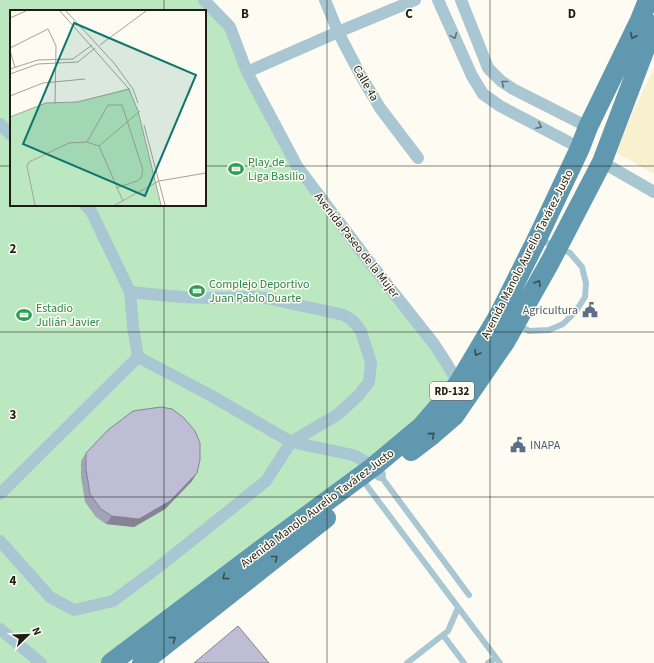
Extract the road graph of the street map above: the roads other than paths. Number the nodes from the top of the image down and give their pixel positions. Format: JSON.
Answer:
{"nodes":[{"id":1,"x":204,"y":0,"type":"edge"},
{"id":2,"x":325,"y":0,"type":"edge"},
{"id":3,"x":415,"y":0,"type":"edge"},
{"id":4,"x":438,"y":0,"type":"edge"},
{"id":5,"x":461,"y":0,"type":"edge"},
{"id":6,"x":648,"y":0,"type":"edge"},
{"id":7,"x":654,"y":25,"type":"edge"},
{"id":8,"x":338,"y":32,"type":"junction"},
{"id":9,"x":247,"y":72,"type":"junction"},
{"id":10,"x":0,"y":124,"type":"edge"},
{"id":11,"x":588,"y":127,"type":"junction"},
{"id":12,"x":10,"y":134,"type":"edge"},
{"id":13,"x":580,"y":148,"type":"junction"},
{"id":14,"x":418,"y":158,"type":"dead end"},
{"id":15,"x":602,"y":162,"type":"junction"},
{"id":16,"x":654,"y":192,"type":"edge"},
{"id":17,"x":86,"y":206,"type":"edge"},
{"id":18,"x":537,"y":238,"type":"junction"},
{"id":19,"x":557,"y":247,"type":"junction"},
{"id":20,"x":130,"y":292,"type":"junction"},
{"id":21,"x":507,"y":319,"type":"junction"},
{"id":22,"x":138,"y":356,"type":"junction"},
{"id":23,"x":463,"y":391,"type":"junction"},
{"id":24,"x":290,"y":442,"type":"junction"},
{"id":25,"x":373,"y":476,"type":"junction"},
{"id":26,"x":0,"y":494,"type":"edge"},
{"id":27,"x":0,"y":541,"type":"edge"},
{"id":28,"x":469,"y":595,"type":"dead end"},
{"id":29,"x":458,"y":608,"type":"junction"},
{"id":30,"x":0,"y":629,"type":"edge"},
{"id":31,"x":443,"y":635,"type":"junction"},
{"id":32,"x":498,"y":660,"type":"edge"},
{"id":33,"x":42,"y":663,"type":"edge"},
{"id":34,"x":111,"y":663,"type":"edge"},
{"id":35,"x":142,"y":663,"type":"edge"},
{"id":36,"x":407,"y":663,"type":"edge"},
{"id":37,"x":464,"y":663,"type":"edge"},
{"id":38,"x":488,"y":663,"type":"edge"}],
"edges":[{"from":1,"to":9,"type":"street","name":"Avenida Paseo de la Mujer"},
{"from":2,"to":8,"type":"street","name":"Calle 4a"},
{"from":3,"to":8,"type":"street"},
{"from":4,"to":13,"type":"street","one_way":true},
{"from":11,"to":5,"type":"street","one_way":true},
{"from":6,"to":11,"type":"main road","name":"Avenida Manolo Aurelio Tavárez Justo","number":"RD-132","one_way":true},
{"from":7,"to":15,"type":"main road","name":"Avenida Manolo Aurelio Tavárez Justo","number":"RD-132"},
{"from":8,"to":9,"type":"street"},
{"from":8,"to":14,"type":"street","name":"Calle 4a"},
{"from":9,"to":23,"type":"street","name":"Avenida Paseo de la Mujer"},
{"from":10,"to":12,"type":"street"},
{"from":11,"to":13,"type":"main road","name":"Avenida Manolo Aurelio Tavárez Justo","number":"RD-132"},
{"from":13,"to":18,"type":"main road","name":"Avenida Manolo Aurelio Tavárez Justo","number":"RD-132"},
{"from":15,"to":16,"type":"street"},
{"from":15,"to":19,"type":"main road","name":"Avenida Manolo Aurelio Tavárez Justo","number":"RD-132"},
{"from":17,"to":20,"type":"street"},
{"from":18,"to":19,"type":"lane"},
{"from":18,"to":21,"type":"main road","name":"Avenida Manolo Aurelio Tavárez Justo","number":"RD-132"},
{"from":21,"to":19,"type":"main road","name":"Avenida Manolo Aurelio Tavárez Justo","number":"RD-132","one_way":true},
{"from":19,"to":21,"type":"lane"},
{"from":20,"to":22,"type":"street"},
{"from":20,"to":24,"type":"street"},
{"from":21,"to":23,"type":"main road","name":"Avenida Manolo Aurelio Tavárez Justo","number":"RD-132"},
{"from":22,"to":24,"type":"street"},
{"from":22,"to":26,"type":"street"},
{"from":23,"to":25,"type":"main road","name":"Avenida Manolo Aurelio Tavárez Justo","number":"RD-132"},
{"from":24,"to":25,"type":"street"},
{"from":24,"to":27,"type":"street"},
{"from":25,"to":28,"type":"lane"},
{"from":25,"to":29,"type":"lane"},
{"from":25,"to":34,"type":"main road","name":"Avenida Manolo Aurelio Tavárez Justo","number":"RD-132","one_way":true},
{"from":35,"to":25,"type":"main road","name":"Avenida Manolo Aurelio Tavárez Justo","number":"RD-132","one_way":true},
{"from":29,"to":31,"type":"lane"},
{"from":29,"to":32,"type":"lane"},
{"from":30,"to":33,"type":"street"},
{"from":31,"to":36,"type":"lane"},
{"from":31,"to":37,"type":"lane"},
{"from":32,"to":38,"type":"lane"}]}
